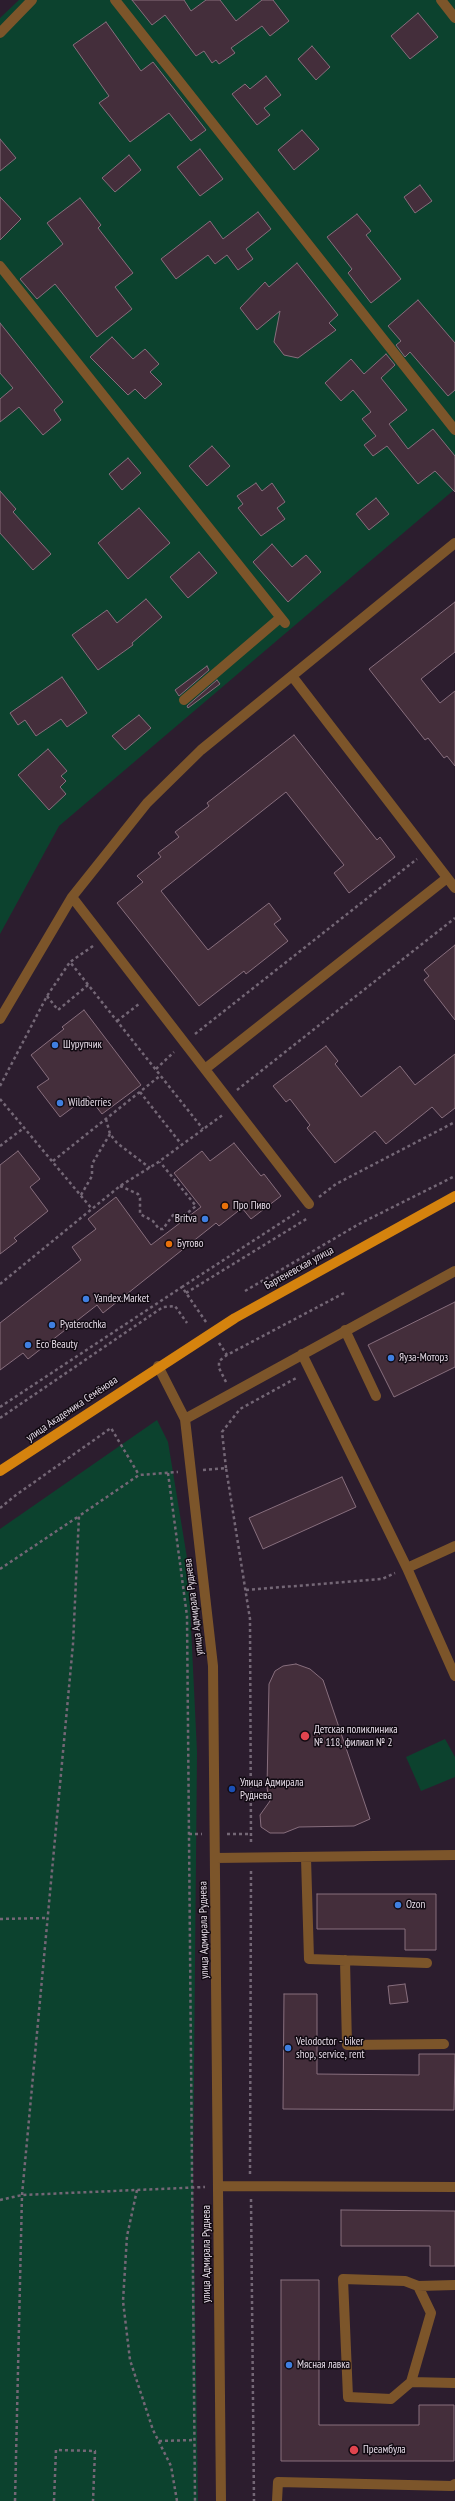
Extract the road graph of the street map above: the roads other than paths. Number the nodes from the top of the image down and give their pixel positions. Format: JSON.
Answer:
{"nodes":[{"id":1,"x":32,"y":0,"type":"edge"},
{"id":2,"x":115,"y":0,"type":"edge"},
{"id":3,"x":441,"y":0,"type":"edge"},
{"id":4,"x":455,"y":18,"type":"edge"},
{"id":5,"x":0,"y":33,"type":"edge"},
{"id":6,"x":0,"y":266,"type":"edge"},
{"id":7,"x":455,"y":430,"type":"edge"},
{"id":8,"x":455,"y":543,"type":"edge"},
{"id":9,"x":292,"y":676,"type":"junction"},
{"id":10,"x":184,"y":700,"type":"dead end"},
{"id":11,"x":447,"y":878,"type":"junction"},
{"id":12,"x":455,"y":888,"type":"edge"},
{"id":13,"x":72,"y":897,"type":"junction"},
{"id":14,"x":0,"y":1019,"type":"edge"},
{"id":15,"x":205,"y":1069,"type":"junction"},
{"id":16,"x":455,"y":1196,"type":"edge"},
{"id":17,"x":309,"y":1204,"type":"road end"},
{"id":18,"x":455,"y":1271,"type":"edge"},
{"id":19,"x":345,"y":1330,"type":"junction"},
{"id":20,"x":302,"y":1354,"type":"junction"},
{"id":21,"x":158,"y":1366,"type":"junction"},
{"id":22,"x":376,"y":1396,"type":"dead end"},
{"id":23,"x":185,"y":1419,"type":"junction"},
{"id":24,"x":0,"y":1471,"type":"edge"},
{"id":25,"x":455,"y":1546,"type":"edge"},
{"id":26,"x":407,"y":1568,"type":"junction"},
{"id":27,"x":455,"y":1676,"type":"edge"},
{"id":28,"x":455,"y":1855,"type":"edge"},
{"id":29,"x":215,"y":1858,"type":"junction"},
{"id":30,"x":306,"y":1858,"type":"junction"},
{"id":31,"x":345,"y":1960,"type":"junction"},
{"id":32,"x":427,"y":1963,"type":"dead end"},
{"id":33,"x":444,"y":2044,"type":"dead end"},
{"id":34,"x":218,"y":2186,"type":"junction"},
{"id":35,"x":455,"y":2187,"type":"edge"},
{"id":36,"x":455,"y":2285,"type":"edge"},
{"id":37,"x":418,"y":2286,"type":"junction"},
{"id":38,"x":411,"y":2382,"type":"junction"},
{"id":39,"x":455,"y":2383,"type":"edge"},
{"id":40,"x":455,"y":2484,"type":"edge"},
{"id":41,"x":221,"y":2501,"type":"edge"},
{"id":42,"x":277,"y":2501,"type":"edge"}],
"edges":[{"from":1,"to":5,"type":"street"},
{"from":2,"to":7,"type":"street"},
{"from":3,"to":4,"type":"street"},
{"from":6,"to":10,"type":"street"},
{"from":8,"to":9,"type":"street"},
{"from":9,"to":11,"type":"street"},
{"from":9,"to":13,"type":"street"},
{"from":11,"to":12,"type":"street"},
{"from":11,"to":15,"type":"street"},
{"from":13,"to":14,"type":"street"},
{"from":13,"to":15,"type":"street"},
{"from":15,"to":17,"type":"street"},
{"from":16,"to":21,"type":"main road","name":"Бартеневская улица"},
{"from":18,"to":19,"type":"street"},
{"from":19,"to":20,"type":"street"},
{"from":19,"to":22,"type":"street"},
{"from":20,"to":23,"type":"street"},
{"from":20,"to":26,"type":"street"},
{"from":21,"to":23,"type":"street","name":"улица Адмирала Руднева"},
{"from":21,"to":24,"type":"main road","name":"улица Академика Семёнова"},
{"from":23,"to":29,"type":"street","name":"улица Адмирала Руднева"},
{"from":25,"to":26,"type":"street"},
{"from":26,"to":27,"type":"street"},
{"from":28,"to":30,"type":"street"},
{"from":29,"to":30,"type":"street"},
{"from":29,"to":34,"type":"street","name":"улица Адмирала Руднева"},
{"from":30,"to":31,"type":"street"},
{"from":31,"to":32,"type":"street"},
{"from":31,"to":33,"type":"street"},
{"from":34,"to":35,"type":"street"},
{"from":34,"to":41,"type":"street","name":"улица Адмирала Руднева"},
{"from":36,"to":37,"type":"street"},
{"from":37,"to":38,"type":"street"},
{"from":37,"to":38,"type":"street"},
{"from":38,"to":39,"type":"street"},
{"from":40,"to":42,"type":"street"}]}
